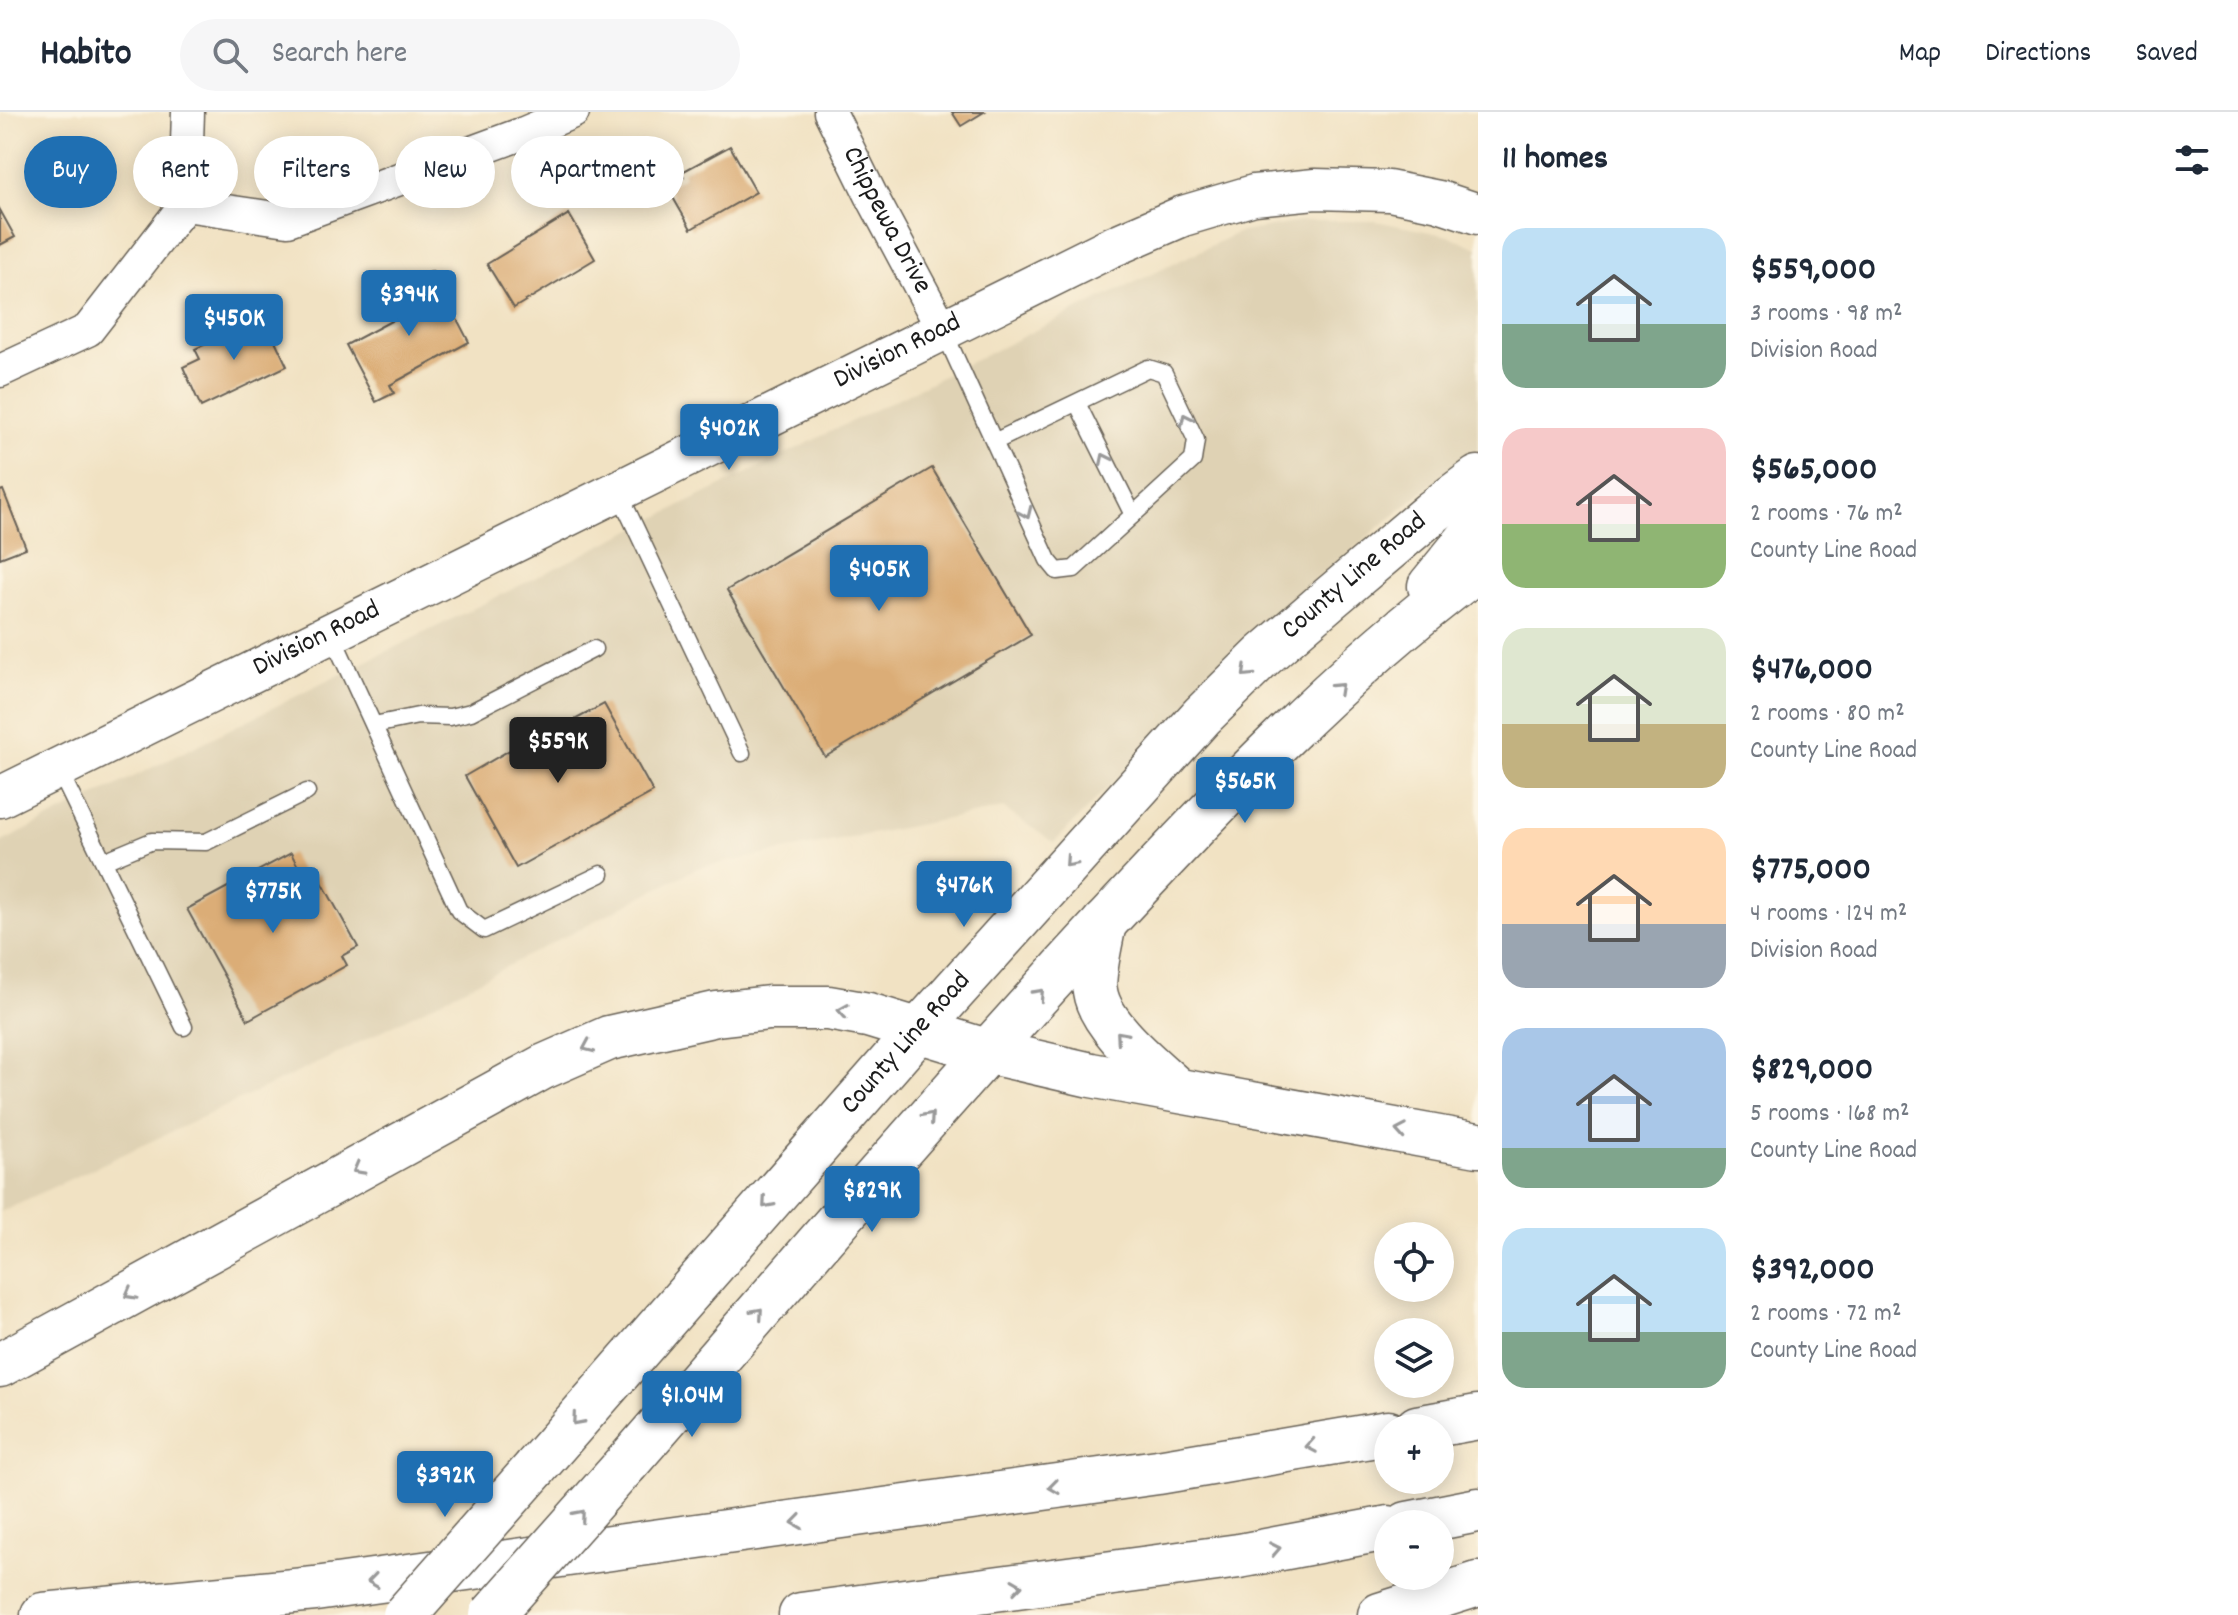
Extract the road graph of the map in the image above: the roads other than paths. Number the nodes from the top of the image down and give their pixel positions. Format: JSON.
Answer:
{"nodes":[{"id":1,"x":188,"y":112,"type":"edge"},
{"id":2,"x":573,"y":112,"type":"edge"},
{"id":3,"x":830,"y":112,"type":"edge"},
{"id":4,"x":187,"y":136,"type":"edge"},
{"id":5,"x":183,"y":208,"type":"edge"},
{"id":6,"x":206,"y":208,"type":"edge"},
{"id":7,"x":1478,"y":214,"type":"edge"},
{"id":8,"x":943,"y":330,"type":"junction"},
{"id":9,"x":0,"y":371,"type":"edge"},
{"id":10,"x":1077,"y":403,"type":"junction"},
{"id":11,"x":994,"y":442,"type":"junction"},
{"id":12,"x":1478,"y":478,"type":"edge"},
{"id":13,"x":618,"y":491,"type":"junction"},
{"id":14,"x":1133,"y":515,"type":"junction"},
{"id":15,"x":1478,"y":527,"type":"edge"},
{"id":16,"x":1478,"y":569,"type":"edge"},
{"id":17,"x":331,"y":633,"type":"junction"},
{"id":18,"x":594,"y":649,"type":"dead end"},
{"id":19,"x":1372,"y":656,"type":"junction"},
{"id":20,"x":374,"y":725,"type":"junction"},
{"id":21,"x":742,"y":753,"type":"dead end"},
{"id":22,"x":58,"y":768,"type":"junction"},
{"id":23,"x":307,"y":792,"type":"dead end"},
{"id":24,"x":0,"y":797,"type":"edge"},
{"id":25,"x":104,"y":861,"type":"junction"},
{"id":26,"x":601,"y":874,"type":"dead end"},
{"id":27,"x":1104,"y":923,"type":"junction"},
{"id":28,"x":184,"y":1027,"type":"dead end"},
{"id":29,"x":918,"y":1031,"type":"junction"},
{"id":30,"x":986,"y":1051,"type":"junction"},
{"id":31,"x":1177,"y":1090,"type":"junction"},
{"id":32,"x":1478,"y":1145,"type":"edge"},
{"id":33,"x":0,"y":1365,"type":"edge"},
{"id":34,"x":1478,"y":1417,"type":"edge"},
{"id":35,"x":1454,"y":1421,"type":"edge"},
{"id":36,"x":1374,"y":1435,"type":"edge"},
{"id":37,"x":1478,"y":1510,"type":"edge"},
{"id":38,"x":1454,"y":1515,"type":"edge"},
{"id":39,"x":1374,"y":1531,"type":"edge"},
{"id":40,"x":1478,"y":1584,"type":"edge"},
{"id":41,"x":43,"y":1615,"type":"edge"},
{"id":42,"x":405,"y":1615,"type":"edge"},
{"id":43,"x":492,"y":1615,"type":"edge"},
{"id":44,"x":801,"y":1615,"type":"edge"},
{"id":45,"x":1380,"y":1615,"type":"edge"}],
"edges":[{"from":1,"to":4,"type":"street"},
{"from":2,"to":6,"type":"street"},
{"from":3,"to":8,"type":"street","name":"Chippewa Drive"},
{"from":5,"to":9,"type":"street"},
{"from":7,"to":8,"type":"street","name":"Division Road"},
{"from":8,"to":11,"type":"lane"},
{"from":8,"to":13,"type":"street","name":"Division Road"},
{"from":10,"to":11,"type":"lane"},
{"from":14,"to":10,"type":"lane","one_way":true},
{"from":14,"to":10,"type":"lane","one_way":true},
{"from":11,"to":14,"type":"lane","one_way":true},
{"from":12,"to":29,"type":"main road","name":"County Line Road","one_way":true},
{"from":13,"to":17,"type":"street","name":"Division Road"},
{"from":13,"to":21,"type":"lane"},
{"from":15,"to":19,"type":"main road"},
{"from":16,"to":19,"type":"main road"},
{"from":17,"to":20,"type":"lane"},
{"from":17,"to":22,"type":"street","name":"Division Road"},
{"from":18,"to":20,"type":"lane"},
{"from":27,"to":19,"type":"main road","one_way":true},
{"from":20,"to":26,"type":"lane"},
{"from":22,"to":24,"type":"street","name":"Division Road"},
{"from":22,"to":25,"type":"lane"},
{"from":23,"to":25,"type":"lane"},
{"from":25,"to":28,"type":"lane"},
{"from":30,"to":27,"type":"main road","one_way":true},
{"from":31,"to":27,"type":"main road","one_way":true},
{"from":29,"to":30,"type":"main road"},
{"from":29,"to":33,"type":"main road","one_way":true},
{"from":29,"to":42,"type":"main road","name":"County Line Road","one_way":true,"bridge":true},
{"from":30,"to":31,"type":"main road"},
{"from":43,"to":30,"type":"main road","one_way":true,"bridge":true},
{"from":32,"to":31,"type":"main road","one_way":true},
{"from":34,"to":35,"type":"main road"},
{"from":36,"to":41,"type":"main road","one_way":true},
{"from":37,"to":38,"type":"main road"},
{"from":44,"to":39,"type":"main road","one_way":true},
{"from":40,"to":45,"type":"main road"}]}
